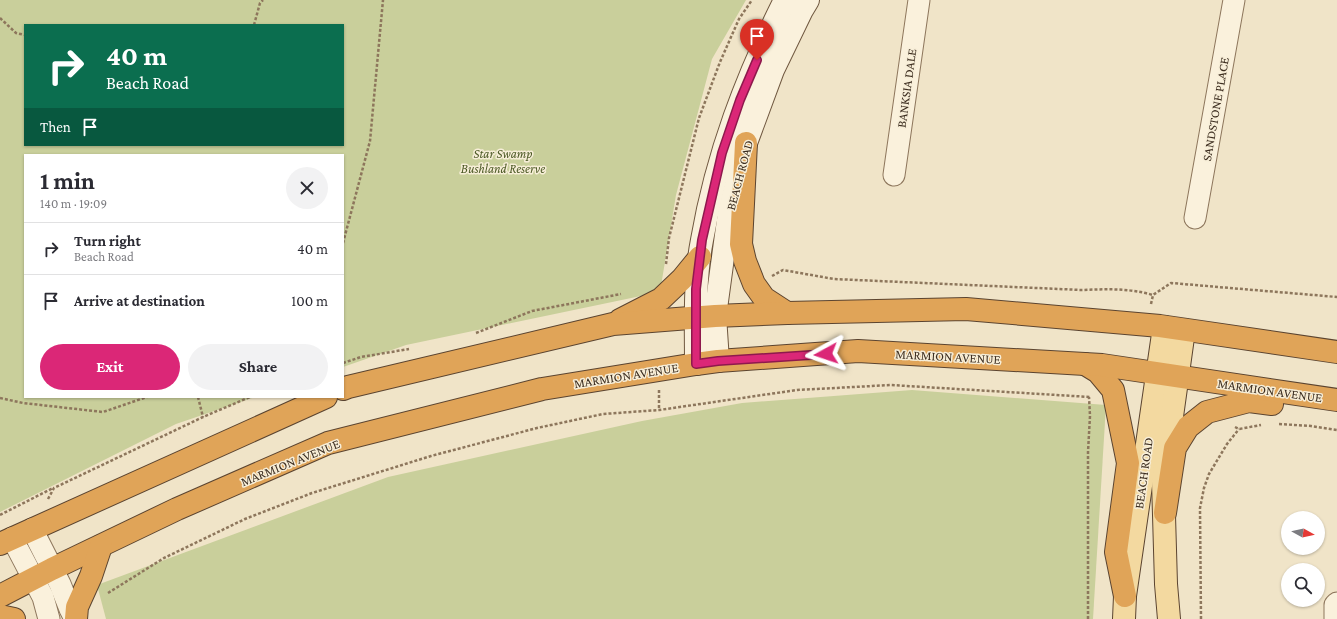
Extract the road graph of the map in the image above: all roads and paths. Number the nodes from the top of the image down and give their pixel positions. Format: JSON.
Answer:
{"nodes":[{"id":1,"x":263,"y":0,"type":"edge"},
{"id":2,"x":383,"y":0,"type":"edge"},
{"id":3,"x":752,"y":0,"type":"edge"},
{"id":4,"x":785,"y":0,"type":"edge"},
{"id":5,"x":808,"y":0,"type":"edge"},
{"id":6,"x":919,"y":0,"type":"edge"},
{"id":7,"x":1234,"y":0,"type":"edge"},
{"id":8,"x":0,"y":18,"type":"edge"},
{"id":9,"x":254,"y":24,"type":"edge"},
{"id":10,"x":24,"y":35,"type":"edge"},
{"id":11,"x":746,"y":143,"type":"junction"},
{"id":12,"x":894,"y":176,"type":"dead end"},
{"id":13,"x":1196,"y":218,"type":"dead end"},
{"id":14,"x":344,"y":240,"type":"edge"},
{"id":15,"x":700,"y":257,"type":"junction"},
{"id":16,"x":666,"y":266,"type":"dead end"},
{"id":17,"x":754,"y":284,"type":"junction"},
{"id":18,"x":628,"y":292,"type":"dead end"},
{"id":19,"x":1152,"y":295,"type":"dead end"},
{"id":20,"x":787,"y":313,"type":"junction"},
{"id":21,"x":706,"y":317,"type":"junction"},
{"id":22,"x":613,"y":324,"type":"junction"},
{"id":23,"x":1174,"y":328,"type":"junction"},
{"id":24,"x":472,"y":335,"type":"dead end"},
{"id":25,"x":415,"y":348,"type":"dead end"},
{"id":26,"x":1337,"y":352,"type":"edge"},
{"id":27,"x":718,"y":361,"type":"junction"},
{"id":28,"x":344,"y":363,"type":"edge"},
{"id":29,"x":696,"y":364,"type":"junction"},
{"id":30,"x":1085,"y":364,"type":"junction"},
{"id":31,"x":659,"y":370,"type":"junction"},
{"id":32,"x":1167,"y":375,"type":"junction"},
{"id":33,"x":344,"y":389,"type":"edge"},
{"id":34,"x":1113,"y":390,"type":"junction"},
{"id":35,"x":1089,"y":397,"type":"junction"},
{"id":36,"x":0,"y":398,"type":"edge"},
{"id":37,"x":144,"y":398,"type":"edge"},
{"id":38,"x":198,"y":398,"type":"edge"},
{"id":39,"x":248,"y":398,"type":"edge"},
{"id":40,"x":324,"y":398,"type":"edge"},
{"id":41,"x":1337,"y":400,"type":"edge"},
{"id":42,"x":659,"y":410,"type":"junction"},
{"id":43,"x":1337,"y":413,"type":"edge"},
{"id":44,"x":203,"y":417,"type":"junction"},
{"id":45,"x":1239,"y":429,"type":"dead end"},
{"id":46,"x":54,"y":488,"type":"junction"},
{"id":47,"x":1165,"y":513,"type":"junction"},
{"id":48,"x":0,"y":515,"type":"edge"},
{"id":49,"x":32,"y":529,"type":"junction"},
{"id":50,"x":6,"y":541,"type":"edge"},
{"id":51,"x":101,"y":546,"type":"junction"},
{"id":52,"x":43,"y":574,"type":"junction"},
{"id":53,"x":106,"y":593,"type":"dead end"},
{"id":54,"x":0,"y":596,"type":"edge"},
{"id":55,"x":1125,"y":596,"type":"junction"},
{"id":56,"x":1337,"y":603,"type":"edge"},
{"id":57,"x":0,"y":616,"type":"edge"},
{"id":58,"x":14,"y":619,"type":"edge"},
{"id":59,"x":49,"y":619,"type":"edge"},
{"id":60,"x":76,"y":619,"type":"edge"},
{"id":61,"x":1088,"y":619,"type":"edge"},
{"id":62,"x":1124,"y":619,"type":"edge"},
{"id":63,"x":1169,"y":619,"type":"edge"},
{"id":64,"x":1201,"y":619,"type":"edge"},
{"id":65,"x":1335,"y":619,"type":"edge"}],
"edges":[{"from":1,"to":9,"type":"path"},
{"from":2,"to":14,"type":"path"},
{"from":3,"to":16,"type":"path"},
{"from":4,"to":15,"type":"main road","name":"BEACH ROAD"},
{"from":5,"to":11,"type":"main road","name":"BEACH ROAD"},
{"from":6,"to":12,"type":"street","name":"BANKSIA DALE"},
{"from":7,"to":13,"type":"street","name":"SANDSTONE PLACE"},
{"from":8,"to":10,"type":"path"},
{"from":11,"to":17,"type":"highway"},
{"from":11,"to":21,"type":"main road","name":"BEACH ROAD"},
{"from":15,"to":21,"type":"main road","name":"BEACH ROAD"},
{"from":15,"to":22,"type":"highway"},
{"from":17,"to":19,"type":"path"},
{"from":17,"to":20,"type":"highway"},
{"from":18,"to":24,"type":"path"},
{"from":20,"to":21,"type":"highway"},
{"from":20,"to":23,"type":"highway"},
{"from":21,"to":22,"type":"highway"},
{"from":21,"to":27,"type":"main road","name":"BEACH ROAD"},
{"from":21,"to":29,"type":"main road","name":"BEACH ROAD"},
{"from":22,"to":33,"type":"highway"},
{"from":23,"to":26,"type":"highway"},
{"from":23,"to":32,"type":"main road","name":"BEACH ROAD"},
{"from":25,"to":28,"type":"path"},
{"from":27,"to":29,"type":"highway","name":"MARMION AVENUE"},
{"from":27,"to":30,"type":"highway","name":"MARMION AVENUE"},
{"from":29,"to":31,"type":"highway","name":"MARMION AVENUE"},
{"from":30,"to":32,"type":"highway","name":"MARMION AVENUE"},
{"from":30,"to":34,"type":"highway"},
{"from":31,"to":42,"type":"path"},
{"from":31,"to":51,"type":"highway","name":"MARMION AVENUE"},
{"from":32,"to":41,"type":"highway","name":"MARMION AVENUE"},
{"from":32,"to":47,"type":"main road","name":"BEACH ROAD"},
{"from":32,"to":55,"type":"main road","name":"BEACH ROAD"},
{"from":34,"to":35,"type":"path"},
{"from":34,"to":55,"type":"highway"},
{"from":35,"to":42,"type":"path"},
{"from":35,"to":61,"type":"path"},
{"from":36,"to":37,"type":"path"},
{"from":38,"to":44,"type":"path"},
{"from":39,"to":44,"type":"path"},
{"from":40,"to":49,"type":"highway"},
{"from":42,"to":53,"type":"path"},
{"from":43,"to":47,"type":"highway"},
{"from":44,"to":46,"type":"path"},
{"from":45,"to":64,"type":"path"},
{"from":46,"to":48,"type":"path"},
{"from":46,"to":49,"type":"path"},
{"from":47,"to":63,"type":"main road","name":"BEACH ROAD"},
{"from":49,"to":50,"type":"highway"},
{"from":49,"to":52,"type":"street"},
{"from":50,"to":52,"type":"street"},
{"from":51,"to":52,"type":"highway","name":"MARMION AVENUE"},
{"from":51,"to":60,"type":"highway"},
{"from":52,"to":54,"type":"highway","name":"MARMION AVENUE"},
{"from":52,"to":59,"type":"street"},
{"from":52,"to":60,"type":"street"},
{"from":55,"to":62,"type":"main road","name":"BEACH ROAD"},
{"from":56,"to":65,"type":"street"},
{"from":57,"to":58,"type":"highway"}]}
